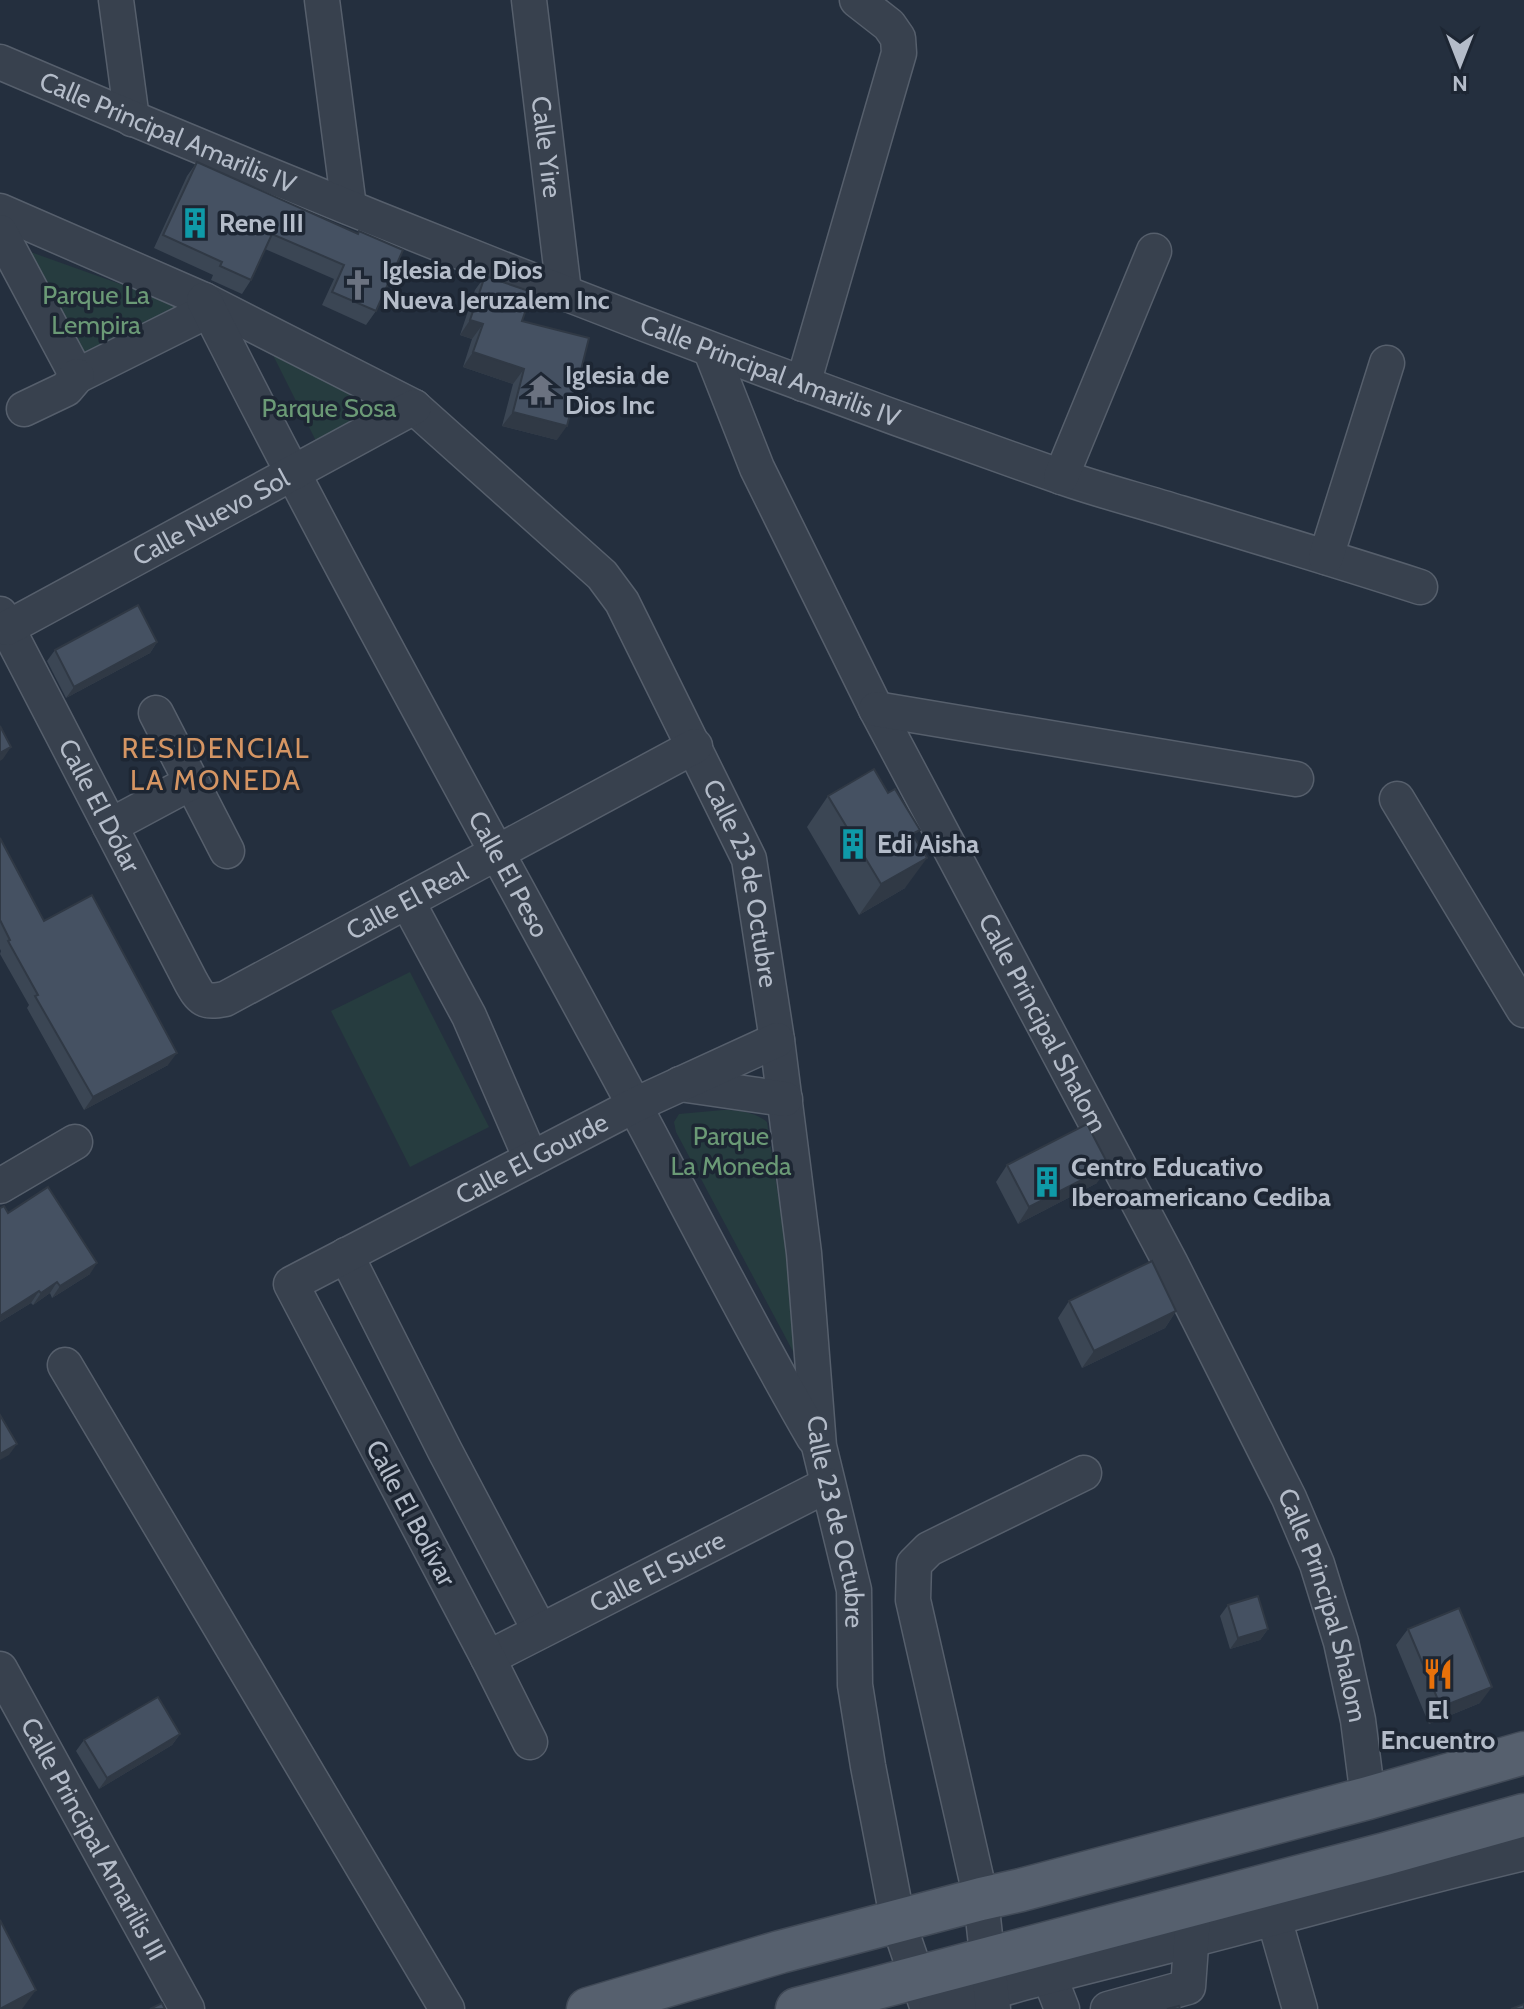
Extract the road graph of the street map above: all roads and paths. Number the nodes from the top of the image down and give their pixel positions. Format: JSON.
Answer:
{"nodes":[{"id":1,"x":116,"y":0,"type":"edge"},
{"id":2,"x":322,"y":0,"type":"edge"},
{"id":3,"x":529,"y":0,"type":"edge"},
{"id":4,"x":857,"y":0,"type":"edge"},
{"id":5,"x":0,"y":62,"type":"edge"},
{"id":6,"x":132,"y":119,"type":"junction"},
{"id":7,"x":349,"y":207,"type":"junction"},
{"id":8,"x":0,"y":211,"type":"edge"},
{"id":9,"x":0,"y":232,"type":"edge"},
{"id":10,"x":1154,"y":251,"type":"dead end"},
{"id":11,"x":564,"y":292,"type":"junction"},
{"id":12,"x":206,"y":305,"type":"junction"},
{"id":13,"x":711,"y":351,"type":"junction"},
{"id":14,"x":1387,"y":363,"type":"dead end"},
{"id":15,"x":77,"y":376,"type":"junction"},
{"id":16,"x":803,"y":384,"type":"junction"},
{"id":17,"x":414,"y":407,"type":"junction"},
{"id":18,"x":24,"y":409,"type":"dead end"},
{"id":19,"x":293,"y":473,"type":"junction"},
{"id":20,"x":1061,"y":477,"type":"junction"},
{"id":21,"x":1326,"y":557,"type":"junction"},
{"id":22,"x":1420,"y":587,"type":"dead end"},
{"id":23,"x":4,"y":621,"type":"edge"},
{"id":24,"x":876,"y":709,"type":"junction"},
{"id":25,"x":156,"y":713,"type":"dead end"},
{"id":26,"x":695,"y":746,"type":"junction"},
{"id":27,"x":1296,"y":779,"type":"dead end"},
{"id":28,"x":192,"y":782,"type":"junction"},
{"id":29,"x":1397,"y":799,"type":"dead end"},
{"id":30,"x":110,"y":826,"type":"junction"},
{"id":31,"x":227,"y":851,"type":"dead end"},
{"id":32,"x":497,"y":853,"type":"junction"},
{"id":33,"x":407,"y":901,"type":"junction"},
{"id":34,"x":200,"y":997,"type":"joint"},
{"id":35,"x":1524,"y":1010,"type":"edge"},
{"id":36,"x":777,"y":1040,"type":"junction"},
{"id":37,"x":680,"y":1084,"type":"junction"},
{"id":38,"x":785,"y":1099,"type":"junction"},
{"id":39,"x":635,"y":1105,"type":"junction"},
{"id":40,"x":75,"y":1142,"type":"dead end"},
{"id":41,"x":531,"y":1159,"type":"junction"},
{"id":42,"x":0,"y":1186,"type":"edge"},
{"id":43,"x":346,"y":1255,"type":"junction"},
{"id":44,"x":291,"y":1284,"type":"joint"},
{"id":45,"x":65,"y":1365,"type":"dead end"},
{"id":46,"x":819,"y":1446,"type":"junction"},
{"id":47,"x":1084,"y":1473,"type":"dead end"},
{"id":48,"x":827,"y":1485,"type":"junction"},
{"id":49,"x":540,"y":1631,"type":"junction"},
{"id":50,"x":488,"y":1658,"type":"junction"},
{"id":51,"x":2,"y":1679,"type":"edge"},
{"id":52,"x":530,"y":1742,"type":"dead end"},
{"id":53,"x":1524,"y":1753,"type":"edge"},
{"id":54,"x":1368,"y":1798,"type":"junction"},
{"id":55,"x":1524,"y":1815,"type":"edge"},
{"id":56,"x":1524,"y":1853,"type":"edge"},
{"id":57,"x":981,"y":1899,"type":"junction"},
{"id":58,"x":1274,"y":1918,"type":"junction"},
{"id":59,"x":898,"y":1922,"type":"junction"},
{"id":60,"x":1192,"y":1922,"type":"junction"},
{"id":61,"x":1043,"y":1961,"type":"junction"},
{"id":62,"x":991,"y":1986,"type":"edge"},
{"id":63,"x":1192,"y":1998,"type":"edge"},
{"id":64,"x":927,"y":1999,"type":"edge"},
{"id":65,"x":1150,"y":2004,"type":"edge"},
{"id":66,"x":187,"y":2009,"type":"edge"},
{"id":67,"x":447,"y":2009,"type":"edge"},
{"id":68,"x":588,"y":2009,"type":"edge"},
{"id":69,"x":797,"y":2009,"type":"edge"},
{"id":70,"x":1062,"y":2009,"type":"edge"},
{"id":71,"x":1108,"y":2009,"type":"edge"},
{"id":72,"x":1300,"y":2009,"type":"edge"}],
"edges":[{"from":1,"to":6,"type":"street"},
{"from":2,"to":7,"type":"street"},
{"from":3,"to":11,"type":"street","name":"Calle Yire"},
{"from":4,"to":16,"type":"street"},
{"from":5,"to":6,"type":"street","name":"Calle Principal Amarilis IV"},
{"from":6,"to":7,"type":"street","name":"Calle Principal Amarilis IV"},
{"from":7,"to":11,"type":"street","name":"Calle Principal Amarilis IV"},
{"from":8,"to":12,"type":"street","name":"Calle 23 de Octubre"},
{"from":9,"to":15,"type":"street"},
{"from":10,"to":20,"type":"street"},
{"from":11,"to":13,"type":"street","name":"Calle Principal Amarilis IV"},
{"from":12,"to":15,"type":"street"},
{"from":12,"to":17,"type":"street","name":"Calle 23 de Octubre"},
{"from":12,"to":19,"type":"street","name":"Calle El Peso"},
{"from":13,"to":16,"type":"street","name":"Calle Principal Amarilis IV"},
{"from":13,"to":24,"type":"street","name":"Calle Principal Shalom"},
{"from":14,"to":21,"type":"street"},
{"from":15,"to":18,"type":"street"},
{"from":16,"to":20,"type":"street","name":"Calle Principal Amarilis IV"},
{"from":17,"to":19,"type":"street","name":"Calle Nuevo Sol"},
{"from":17,"to":26,"type":"street","name":"Calle 23 de Octubre"},
{"from":19,"to":23,"type":"street","name":"Calle Nuevo Sol"},
{"from":19,"to":32,"type":"street","name":"Calle El Peso"},
{"from":20,"to":21,"type":"street","name":"Calle Principal Amarilis IV"},
{"from":21,"to":22,"type":"street","name":"Calle Principal Amarilis IV"},
{"from":23,"to":30,"type":"street","name":"Calle El Dólar"},
{"from":24,"to":27,"type":"street"},
{"from":24,"to":54,"type":"street","name":"Calle Principal Shalom"},
{"from":25,"to":28,"type":"street"},
{"from":26,"to":32,"type":"street","name":"Calle El Real"},
{"from":26,"to":36,"type":"street","name":"Calle 23 de Octubre"},
{"from":28,"to":30,"type":"street"},
{"from":28,"to":31,"type":"street"},
{"from":29,"to":35,"type":"street"},
{"from":30,"to":34,"type":"street","name":"Calle El Dólar"},
{"from":32,"to":33,"type":"street","name":"Calle El Real"},
{"from":32,"to":39,"type":"street","name":"Calle El Peso"},
{"from":33,"to":34,"type":"street","name":"Calle El Real"},
{"from":33,"to":41,"type":"street"},
{"from":36,"to":37,"type":"street","name":"Calle El Gourde"},
{"from":36,"to":38,"type":"street","name":"Calle 23 de Octubre"},
{"from":37,"to":38,"type":"street"},
{"from":37,"to":39,"type":"street","name":"Calle El Gourde"},
{"from":38,"to":46,"type":"street","name":"Calle 23 de Octubre"},
{"from":39,"to":41,"type":"street","name":"Calle El Gourde"},
{"from":39,"to":46,"type":"street","name":"Calle El Peso"},
{"from":40,"to":42,"type":"street"},
{"from":41,"to":43,"type":"street","name":"Calle El Gourde"},
{"from":43,"to":44,"type":"street","name":"Calle El Gourde"},
{"from":43,"to":49,"type":"street"},
{"from":44,"to":50,"type":"street","name":"Calle El Bolívar"},
{"from":45,"to":67,"type":"street"},
{"from":46,"to":48,"type":"street","name":"Calle 23 de Octubre"},
{"from":47,"to":57,"type":"street"},
{"from":48,"to":49,"type":"street","name":"Calle El Sucre"},
{"from":48,"to":59,"type":"street","name":"Calle 23 de Octubre"},
{"from":49,"to":50,"type":"street","name":"Calle El Sucre"},
{"from":50,"to":52,"type":"street","name":"Calle El Bolívar"},
{"from":51,"to":66,"type":"street","name":"Calle Principal Amarilis III"},
{"from":53,"to":54,"type":"main road"},
{"from":54,"to":57,"type":"main road"},
{"from":55,"to":60,"type":"main road"},
{"from":56,"to":58,"type":"street"},
{"from":57,"to":59,"type":"main road"},
{"from":57,"to":62,"type":"street"},
{"from":58,"to":60,"type":"street"},
{"from":58,"to":72,"type":"street"},
{"from":59,"to":64,"type":"street","name":"Calle 23 de Octubre"},
{"from":59,"to":68,"type":"main road"},
{"from":60,"to":61,"type":"main road"},
{"from":60,"to":63,"type":"street"},
{"from":61,"to":62,"type":"main road"},
{"from":61,"to":70,"type":"street"},
{"from":62,"to":64,"type":"main road"},
{"from":63,"to":65,"type":"street"},
{"from":64,"to":69,"type":"main road"},
{"from":65,"to":71,"type":"street"}]}
